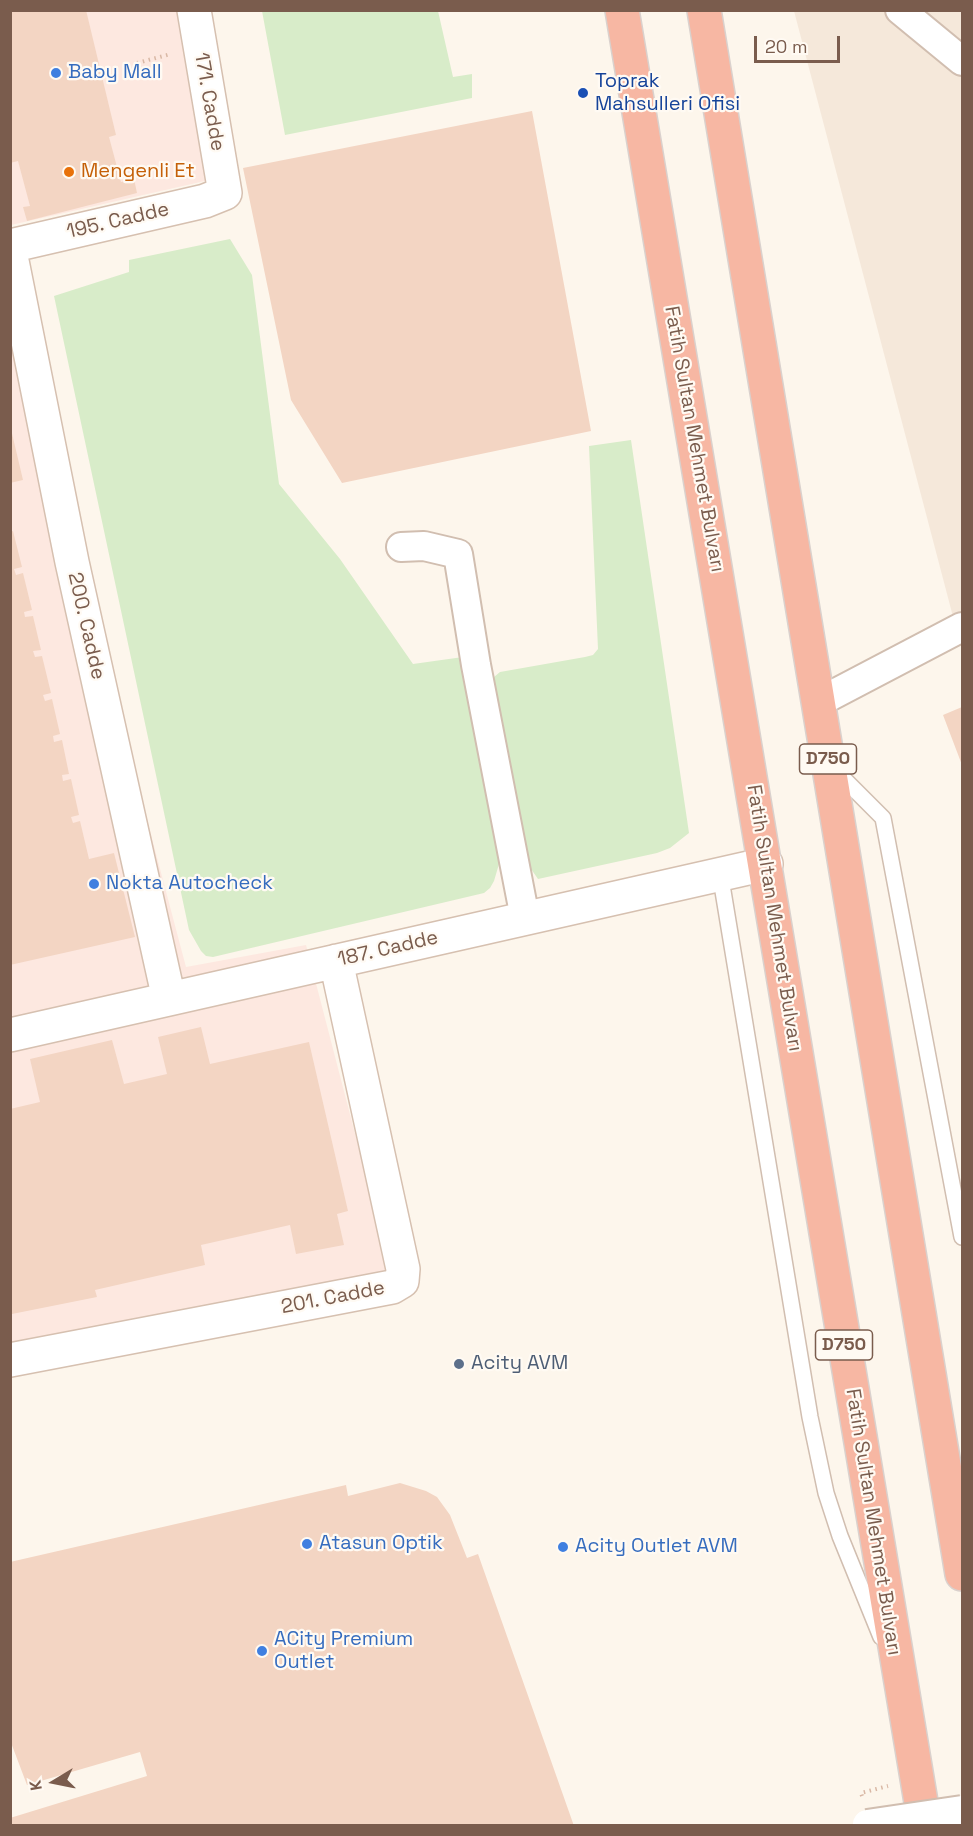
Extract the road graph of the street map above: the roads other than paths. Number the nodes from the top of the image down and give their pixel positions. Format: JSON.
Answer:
{"nodes":[{"id":1,"x":194,"y":10,"type":"edge"},
{"id":2,"x":622,"y":10,"type":"edge"},
{"id":3,"x":705,"y":10,"type":"edge"},
{"id":4,"x":900,"y":10,"type":"edge"},
{"id":5,"x":963,"y":61,"type":"edge"},
{"id":6,"x":225,"y":193,"type":"joint"},
{"id":7,"x":10,"y":246,"type":"edge"},
{"id":8,"x":10,"y":251,"type":"edge"},
{"id":9,"x":402,"y":547,"type":"dead end"},
{"id":10,"x":963,"y":627,"type":"edge"},
{"id":11,"x":819,"y":702,"type":"junction"},
{"id":12,"x":829,"y":765,"type":"junction"},
{"id":13,"x":766,"y":864,"type":"junction"},
{"id":14,"x":720,"y":873,"type":"junction"},
{"id":15,"x":525,"y":918,"type":"junction"},
{"id":16,"x":336,"y":961,"type":"junction"},
{"id":17,"x":170,"y":999,"type":"junction"},
{"id":18,"x":10,"y":1035,"type":"edge"},
{"id":19,"x":963,"y":1237,"type":"edge"},
{"id":20,"x":10,"y":1360,"type":"edge"},
{"id":21,"x":959,"y":1502,"type":"edge"},
{"id":22,"x":963,"y":1574,"type":"edge"},
{"id":23,"x":900,"y":1683,"type":"junction"},
{"id":24,"x":963,"y":1810,"type":"edge"},
{"id":25,"x":867,"y":1824,"type":"dead end"},
{"id":26,"x":925,"y":1826,"type":"edge"}],
"edges":[{"from":1,"to":6,"type":"street","name":"171. Cadde"},
{"from":2,"to":13,"type":"highway","name":"Fatih Sultan Mehmet Bulvarı","number":"D750"},
{"from":3,"to":11,"type":"highway","number":"D750"},
{"from":4,"to":5,"type":"street"},
{"from":6,"to":7,"type":"street","name":"195. Cadde"},
{"from":8,"to":17,"type":"street","name":"200. Cadde"},
{"from":9,"to":15,"type":"street"},
{"from":10,"to":11,"type":"street"},
{"from":11,"to":12,"type":"highway","number":"D750"},
{"from":12,"to":19,"type":"lane"},
{"from":12,"to":21,"type":"highway","number":"D750"},
{"from":13,"to":14,"type":"street","name":"187. Cadde"},
{"from":13,"to":23,"type":"highway","name":"Fatih Sultan Mehmet Bulvarı","number":"D750"},
{"from":14,"to":15,"type":"street","name":"187. Cadde"},
{"from":14,"to":23,"type":"lane"},
{"from":15,"to":16,"type":"street","name":"187. Cadde"},
{"from":16,"to":17,"type":"street","name":"187. Cadde"},
{"from":16,"to":20,"type":"street","name":"201. Cadde"},
{"from":17,"to":18,"type":"street","name":"187. Cadde"},
{"from":21,"to":22,"type":"highway","number":"D750"},
{"from":23,"to":26,"type":"highway","name":"Fatih Sultan Mehmet Bulvarı","number":"D750"},
{"from":24,"to":25,"type":"street","bridge":true}]}
